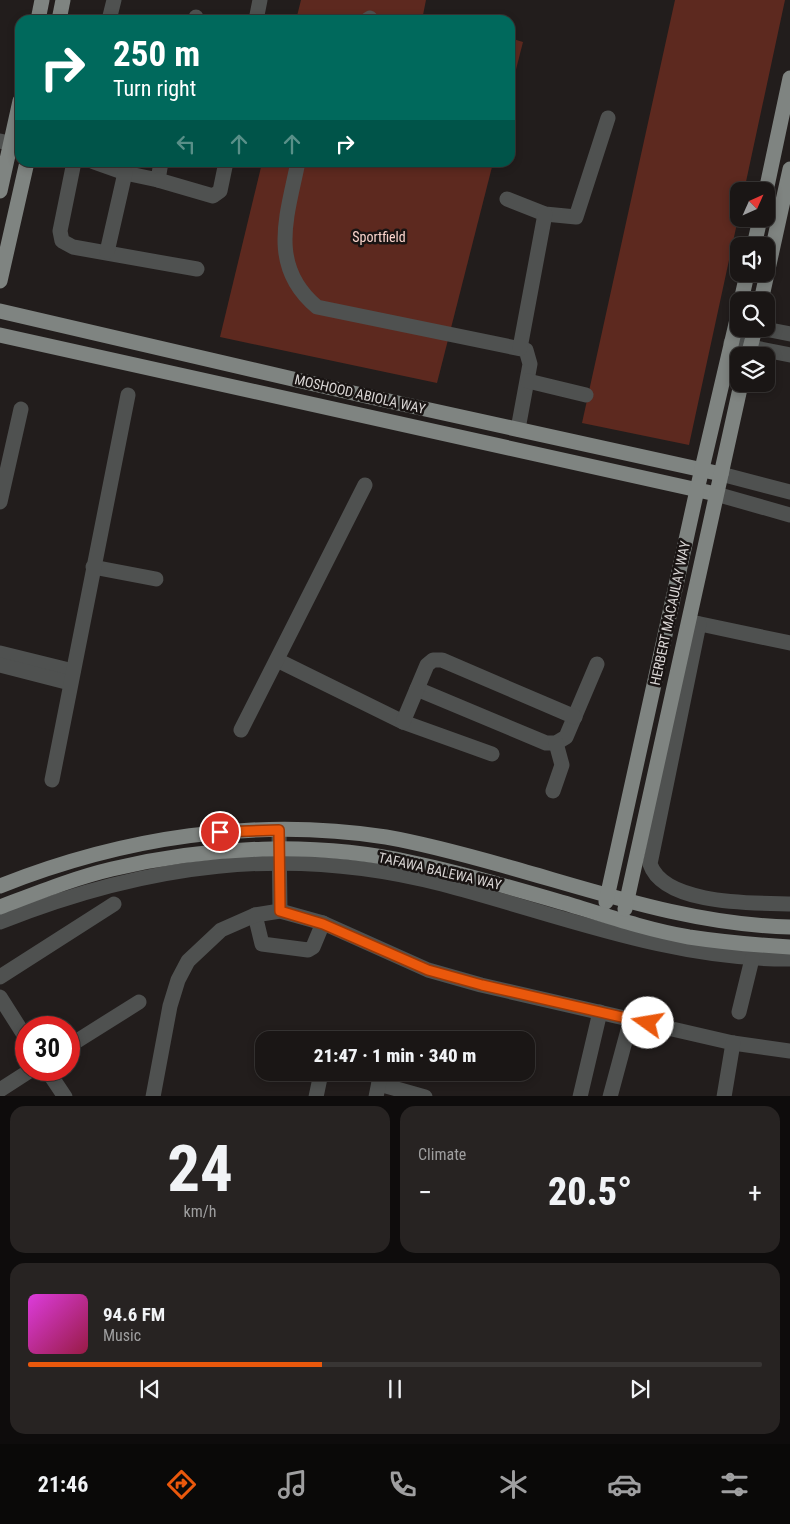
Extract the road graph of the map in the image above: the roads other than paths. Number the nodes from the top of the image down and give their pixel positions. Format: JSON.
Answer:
{"nodes":[{"id":1,"x":42,"y":0,"type":"edge"},
{"id":2,"x":63,"y":0,"type":"edge"},
{"id":3,"x":114,"y":0,"type":"edge"},
{"id":4,"x":260,"y":0,"type":"edge"},
{"id":5,"x":39,"y":15,"type":"edge"},
{"id":6,"x":60,"y":15,"type":"edge"},
{"id":7,"x":110,"y":15,"type":"edge"},
{"id":8,"x":257,"y":15,"type":"edge"},
{"id":9,"x":790,"y":78,"type":"edge"},
{"id":10,"x":608,"y":118,"type":"dead end"},
{"id":11,"x":15,"y":122,"type":"edge"},
{"id":12,"x":10,"y":143,"type":"edge"},
{"id":13,"x":26,"y":167,"type":"edge"},
{"id":14,"x":73,"y":167,"type":"edge"},
{"id":15,"x":108,"y":167,"type":"edge"},
{"id":16,"x":160,"y":167,"type":"edge"},
{"id":17,"x":225,"y":167,"type":"edge"},
{"id":18,"x":297,"y":167,"type":"edge"},
{"id":19,"x":790,"y":169,"type":"edge"},
{"id":20,"x":124,"y":173,"type":"junction"},
{"id":21,"x":158,"y":180,"type":"junction"},
{"id":22,"x":768,"y":182,"type":"edge"},
{"id":23,"x":0,"y":191,"type":"edge"},
{"id":24,"x":507,"y":199,"type":"dead end"},
{"id":25,"x":545,"y":214,"type":"junction"},
{"id":26,"x":107,"y":252,"type":"junction"},
{"id":27,"x":197,"y":269,"type":"dead end"},
{"id":28,"x":0,"y":281,"type":"edge"},
{"id":29,"x":763,"y":292,"type":"edge"},
{"id":30,"x":0,"y":311,"type":"edge"},
{"id":31,"x":775,"y":331,"type":"edge"},
{"id":32,"x":790,"y":334,"type":"edge"},
{"id":33,"x":0,"y":335,"type":"edge"},
{"id":34,"x":733,"y":337,"type":"edge"},
{"id":35,"x":731,"y":343,"type":"junction"},
{"id":36,"x":739,"y":347,"type":"edge"},
{"id":37,"x":520,"y":348,"type":"junction"},
{"id":38,"x":775,"y":355,"type":"edge"},
{"id":39,"x":790,"y":356,"type":"edge"},
{"id":40,"x":528,"y":381,"type":"junction"},
{"id":41,"x":739,"y":392,"type":"edge"},
{"id":42,"x":128,"y":395,"type":"dead end"},
{"id":43,"x":586,"y":395,"type":"dead end"},
{"id":44,"x":366,"y":396,"type":"junction"},
{"id":45,"x":22,"y":410,"type":"dead end"},
{"id":46,"x":362,"y":415,"type":"junction"},
{"id":47,"x":518,"y":430,"type":"junction"},
{"id":48,"x":702,"y":469,"type":"junction"},
{"id":49,"x":721,"y":474,"type":"junction"},
{"id":50,"x":365,"y":485,"type":"dead end"},
{"id":51,"x":697,"y":490,"type":"junction"},
{"id":52,"x":790,"y":492,"type":"edge"},
{"id":53,"x":716,"y":494,"type":"junction"},
{"id":54,"x":0,"y":502,"type":"edge"},
{"id":55,"x":790,"y":504,"type":"edge"},
{"id":56,"x":790,"y":514,"type":"edge"},
{"id":57,"x":93,"y":567,"type":"junction"},
{"id":58,"x":156,"y":578,"type":"dead end"},
{"id":59,"x":694,"y":623,"type":"junction"},
{"id":60,"x":790,"y":643,"type":"edge"},
{"id":61,"x":0,"y":653,"type":"edge"},
{"id":62,"x":277,"y":660,"type":"junction"},
{"id":63,"x":597,"y":664,"type":"dead end"},
{"id":64,"x":0,"y":665,"type":"edge"},
{"id":65,"x":72,"y":677,"type":"junction"},
{"id":66,"x":416,"y":689,"type":"junction"},
{"id":67,"x":575,"y":717,"type":"junction"},
{"id":68,"x":403,"y":722,"type":"junction"},
{"id":69,"x":241,"y":730,"type":"dead end"},
{"id":70,"x":556,"y":743,"type":"junction"},
{"id":71,"x":492,"y":754,"type":"dead end"},
{"id":72,"x":52,"y":780,"type":"dead end"},
{"id":73,"x":553,"y":791,"type":"dead end"},
{"id":74,"x":279,"y":830,"type":"junction"},
{"id":75,"x":278,"y":855,"type":"junction"},
{"id":76,"x":0,"y":886,"type":"edge"},
{"id":77,"x":608,"y":894,"type":"junction"},
{"id":78,"x":627,"y":900,"type":"junction"},
{"id":79,"x":114,"y":904,"type":"dead end"},
{"id":80,"x":790,"y":904,"type":"edge"},
{"id":81,"x":0,"y":907,"type":"edge"},
{"id":82,"x":280,"y":911,"type":"junction"},
{"id":83,"x":255,"y":915,"type":"junction"},
{"id":84,"x":602,"y":915,"type":"junction"},
{"id":85,"x":622,"y":920,"type":"junction"},
{"id":86,"x":0,"y":922,"type":"edge"},
{"id":87,"x":323,"y":924,"type":"junction"},
{"id":88,"x":790,"y":927,"type":"edge"},
{"id":89,"x":790,"y":947,"type":"edge"},
{"id":90,"x":790,"y":959,"type":"edge"},
{"id":91,"x":752,"y":960,"type":"junction"},
{"id":92,"x":0,"y":977,"type":"edge"},
{"id":93,"x":0,"y":997,"type":"edge"},
{"id":94,"x":139,"y":1002,"type":"dead end"},
{"id":95,"x":600,"y":1012,"type":"junction"},
{"id":96,"x":739,"y":1012,"type":"dead end"},
{"id":97,"x":631,"y":1019,"type":"junction"},
{"id":98,"x":15,"y":1021,"type":"edge"},
{"id":99,"x":80,"y":1039,"type":"edge"},
{"id":100,"x":733,"y":1043,"type":"junction"},
{"id":101,"x":790,"y":1052,"type":"edge"},
{"id":102,"x":15,"y":1080,"type":"edge"},
{"id":103,"x":55,"y":1081,"type":"edge"},
{"id":104,"x":319,"y":1081,"type":"edge"},
{"id":105,"x":379,"y":1084,"type":"edge"},
{"id":106,"x":0,"y":1090,"type":"edge"},
{"id":107,"x":65,"y":1096,"type":"edge"},
{"id":108,"x":153,"y":1096,"type":"edge"},
{"id":109,"x":316,"y":1096,"type":"edge"},
{"id":110,"x":425,"y":1096,"type":"edge"},
{"id":111,"x":580,"y":1096,"type":"edge"},
{"id":112,"x":610,"y":1096,"type":"edge"},
{"id":113,"x":724,"y":1096,"type":"edge"}],
"edges":[{"from":1,"to":5,"type":"main road"},
{"from":2,"to":6,"type":"main road"},
{"from":3,"to":7,"type":"street"},
{"from":4,"to":8,"type":"street"},
{"from":9,"to":22,"type":"main road"},
{"from":10,"to":25,"type":"street"},
{"from":11,"to":12,"type":"main road"},
{"from":12,"to":23,"type":"main road"},
{"from":13,"to":28,"type":"main road"},
{"from":14,"to":26,"type":"street"},
{"from":15,"to":20,"type":"street"},
{"from":16,"to":21,"type":"street"},
{"from":17,"to":21,"type":"street"},
{"from":18,"to":37,"type":"street"},
{"from":19,"to":29,"type":"main road"},
{"from":20,"to":21,"type":"street"},
{"from":20,"to":26,"type":"street"},
{"from":24,"to":25,"type":"street"},
{"from":25,"to":37,"type":"street"},
{"from":26,"to":27,"type":"street"},
{"from":30,"to":44,"type":"main road","name":"MOSHOOD ABIOLA WAY"},
{"from":31,"to":32,"type":"street"},
{"from":33,"to":46,"type":"main road","name":"MOSHOOD ABIOLA WAY"},
{"from":34,"to":35,"type":"main road","name":"HERBERT MACAULAY WAY"},
{"from":35,"to":36,"type":"street"},
{"from":35,"to":48,"type":"main road","name":"HERBERT MACAULAY WAY"},
{"from":37,"to":40,"type":"street"},
{"from":38,"to":39,"type":"street"},
{"from":40,"to":43,"type":"street"},
{"from":40,"to":47,"type":"street"},
{"from":41,"to":49,"type":"main road","name":"HERBERT MACAULAY WAY"},
{"from":42,"to":57,"type":"street"},
{"from":44,"to":46,"type":"main road"},
{"from":44,"to":47,"type":"main road","name":"MOSHOOD ABIOLA WAY"},
{"from":45,"to":54,"type":"street"},
{"from":46,"to":51,"type":"main road","name":"MOSHOOD ABIOLA WAY"},
{"from":47,"to":48,"type":"main road","name":"MOSHOOD ABIOLA WAY"},
{"from":48,"to":49,"type":"main road","name":"MOSHOOD ABIOLA WAY"},
{"from":48,"to":51,"type":"main road","name":"HERBERT MACAULAY WAY"},
{"from":49,"to":52,"type":"street"},
{"from":49,"to":53,"type":"main road","name":"HERBERT MACAULAY WAY"},
{"from":50,"to":62,"type":"street"},
{"from":51,"to":53,"type":"main road","name":"MOSHOOD ABIOLA WAY"},
{"from":51,"to":77,"type":"main road","name":"HERBERT MACAULAY WAY"},
{"from":53,"to":56,"type":"street"},
{"from":53,"to":59,"type":"main road","name":"HERBERT MACAULAY WAY"},
{"from":55,"to":56,"type":"street"},
{"from":57,"to":58,"type":"street"},
{"from":57,"to":65,"type":"street"},
{"from":59,"to":60,"type":"street"},
{"from":59,"to":78,"type":"main road","name":"HERBERT MACAULAY WAY"},
{"from":59,"to":80,"type":"street"},
{"from":61,"to":65,"type":"street"},
{"from":62,"to":68,"type":"street"},
{"from":62,"to":69,"type":"street"},
{"from":63,"to":67,"type":"street"},
{"from":64,"to":65,"type":"street"},
{"from":65,"to":72,"type":"street"},
{"from":66,"to":67,"type":"street"},
{"from":66,"to":68,"type":"street"},
{"from":66,"to":70,"type":"street"},
{"from":67,"to":70,"type":"street"},
{"from":68,"to":71,"type":"street"},
{"from":70,"to":73,"type":"street"},
{"from":74,"to":75,"type":"street"},
{"from":74,"to":76,"type":"main road","name":"TAFAWA BALEWA WAY"},
{"from":74,"to":77,"type":"main road","name":"TAFAWA BALEWA WAY"},
{"from":75,"to":81,"type":"main road","name":"TAFAWA BALEWA WAY"},
{"from":75,"to":82,"type":"street"},
{"from":75,"to":84,"type":"main road","name":"TAFAWA BALEWA WAY"},
{"from":75,"to":86,"type":"street"},
{"from":75,"to":91,"type":"street"},
{"from":77,"to":78,"type":"main road","name":"TAFAWA BALEWA WAY"},
{"from":77,"to":84,"type":"main road","name":"HERBERT MACAULAY WAY"},
{"from":78,"to":85,"type":"main road","name":"HERBERT MACAULAY WAY"},
{"from":78,"to":88,"type":"main road","name":"TAFAWA BALEWA WAY"},
{"from":79,"to":92,"type":"street"},
{"from":82,"to":83,"type":"street"},
{"from":82,"to":87,"type":"street"},
{"from":83,"to":87,"type":"street"},
{"from":83,"to":108,"type":"street"},
{"from":84,"to":85,"type":"main road","name":"TAFAWA BALEWA WAY"},
{"from":85,"to":89,"type":"main road","name":"TAFAWA BALEWA WAY"},
{"from":87,"to":95,"type":"street"},
{"from":90,"to":91,"type":"street"},
{"from":91,"to":96,"type":"street"},
{"from":93,"to":98,"type":"street"},
{"from":94,"to":99,"type":"street"},
{"from":95,"to":97,"type":"street"},
{"from":95,"to":111,"type":"street"},
{"from":97,"to":100,"type":"street"},
{"from":97,"to":112,"type":"street"},
{"from":100,"to":101,"type":"street"},
{"from":100,"to":113,"type":"street"},
{"from":102,"to":106,"type":"street"},
{"from":103,"to":107,"type":"street"},
{"from":104,"to":109,"type":"street"},
{"from":105,"to":110,"type":"street"}]}
